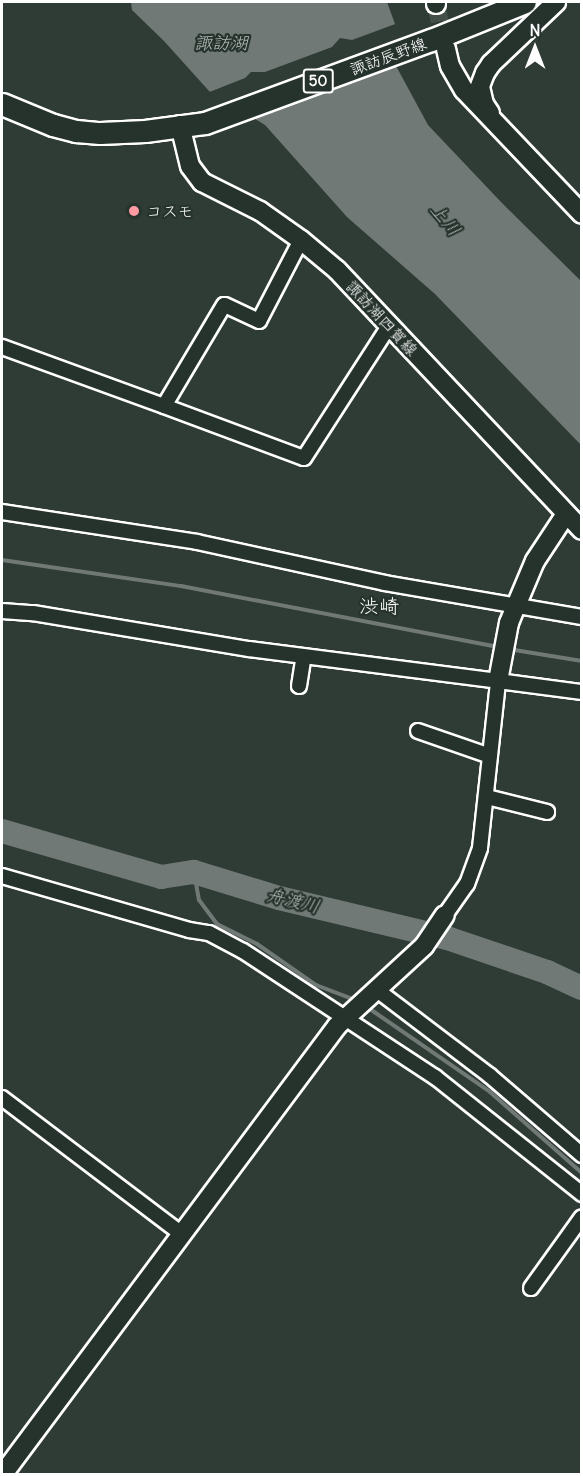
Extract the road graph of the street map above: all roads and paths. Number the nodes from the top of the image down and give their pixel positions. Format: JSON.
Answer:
{"nodes":[{"id":1,"x":493,"y":2,"type":"edge"},
{"id":2,"x":525,"y":2,"type":"edge"},
{"id":3,"x":556,"y":2,"type":"edge"},
{"id":4,"x":432,"y":40,"type":"junction"},
{"id":5,"x":2,"y":104,"type":"edge"},
{"id":6,"x":195,"y":121,"type":"junction"},
{"id":7,"x":498,"y":125,"type":"junction"},
{"id":8,"x":582,"y":214,"type":"edge"},
{"id":9,"x":301,"y":240,"type":"junction"},
{"id":10,"x":388,"y":326,"type":"junction"},
{"id":11,"x":2,"y":347,"type":"edge"},
{"id":12,"x":164,"y":406,"type":"junction"},
{"id":13,"x":2,"y":512,"type":"edge"},
{"id":14,"x":566,"y":514,"type":"junction"},
{"id":15,"x":582,"y":530,"type":"edge"},
{"id":16,"x":516,"y":606,"type":"junction"},
{"id":17,"x":2,"y":611,"type":"edge"},
{"id":18,"x":582,"y":617,"type":"edge"},
{"id":19,"x":304,"y":656,"type":"junction"},
{"id":20,"x":498,"y":681,"type":"junction"},
{"id":21,"x":299,"y":686,"type":"dead end"},
{"id":22,"x":582,"y":692,"type":"edge"},
{"id":23,"x":418,"y":732,"type":"dead end"},
{"id":24,"x":490,"y":756,"type":"junction"},
{"id":25,"x":487,"y":797,"type":"junction"},
{"id":26,"x":547,"y":812,"type":"dead end"},
{"id":27,"x":2,"y":876,"type":"edge"},
{"id":28,"x":445,"y":915,"type":"joint"},
{"id":29,"x":377,"y":990,"type":"junction"},
{"id":30,"x":346,"y":1017,"type":"junction"},
{"id":31,"x":2,"y":1098,"type":"edge"},
{"id":32,"x":582,"y":1155,"type":"edge"},
{"id":33,"x":582,"y":1194,"type":"edge"},
{"id":34,"x":582,"y":1216,"type":"edge"},
{"id":35,"x":182,"y":1234,"type":"junction"},
{"id":36,"x":531,"y":1288,"type":"dead end"},
{"id":37,"x":3,"y":1474,"type":"edge"}],
"edges":[{"from":1,"to":4,"type":"main road","name":"諏訪辰野線","number":"50"},
{"from":2,"to":4,"type":"main road","name":"諏訪辰野線","number":"50"},
{"from":3,"to":7,"type":"street"},
{"from":4,"to":6,"type":"main road","name":"諏訪辰野線","number":"50"},
{"from":4,"to":7,"type":"street"},
{"from":5,"to":6,"type":"main road","name":"諏訪辰野線","number":"50"},
{"from":6,"to":9,"type":"street","name":"諏訪湖四賀線"},
{"from":7,"to":8,"type":"street"},
{"from":9,"to":10,"type":"street","name":"諏訪湖四賀線"},
{"from":9,"to":12,"type":"street"},
{"from":10,"to":12,"type":"street"},
{"from":10,"to":14,"type":"street","name":"諏訪湖四賀線"},
{"from":11,"to":12,"type":"street"},
{"from":13,"to":16,"type":"street"},
{"from":14,"to":15,"type":"street","name":"諏訪湖四賀線"},
{"from":14,"to":16,"type":"street"},
{"from":16,"to":18,"type":"street"},
{"from":16,"to":20,"type":"street"},
{"from":17,"to":19,"type":"street"},
{"from":19,"to":20,"type":"street"},
{"from":19,"to":21,"type":"street"},
{"from":20,"to":22,"type":"street"},
{"from":20,"to":24,"type":"street"},
{"from":23,"to":24,"type":"street"},
{"from":24,"to":25,"type":"street"},
{"from":25,"to":26,"type":"street"},
{"from":25,"to":28,"type":"street"},
{"from":27,"to":30,"type":"street"},
{"from":28,"to":29,"type":"street"},
{"from":29,"to":30,"type":"street"},
{"from":29,"to":32,"type":"street"},
{"from":30,"to":33,"type":"street"},
{"from":30,"to":35,"type":"street"},
{"from":31,"to":35,"type":"street"},
{"from":34,"to":36,"type":"street"},
{"from":35,"to":37,"type":"street"}]}
